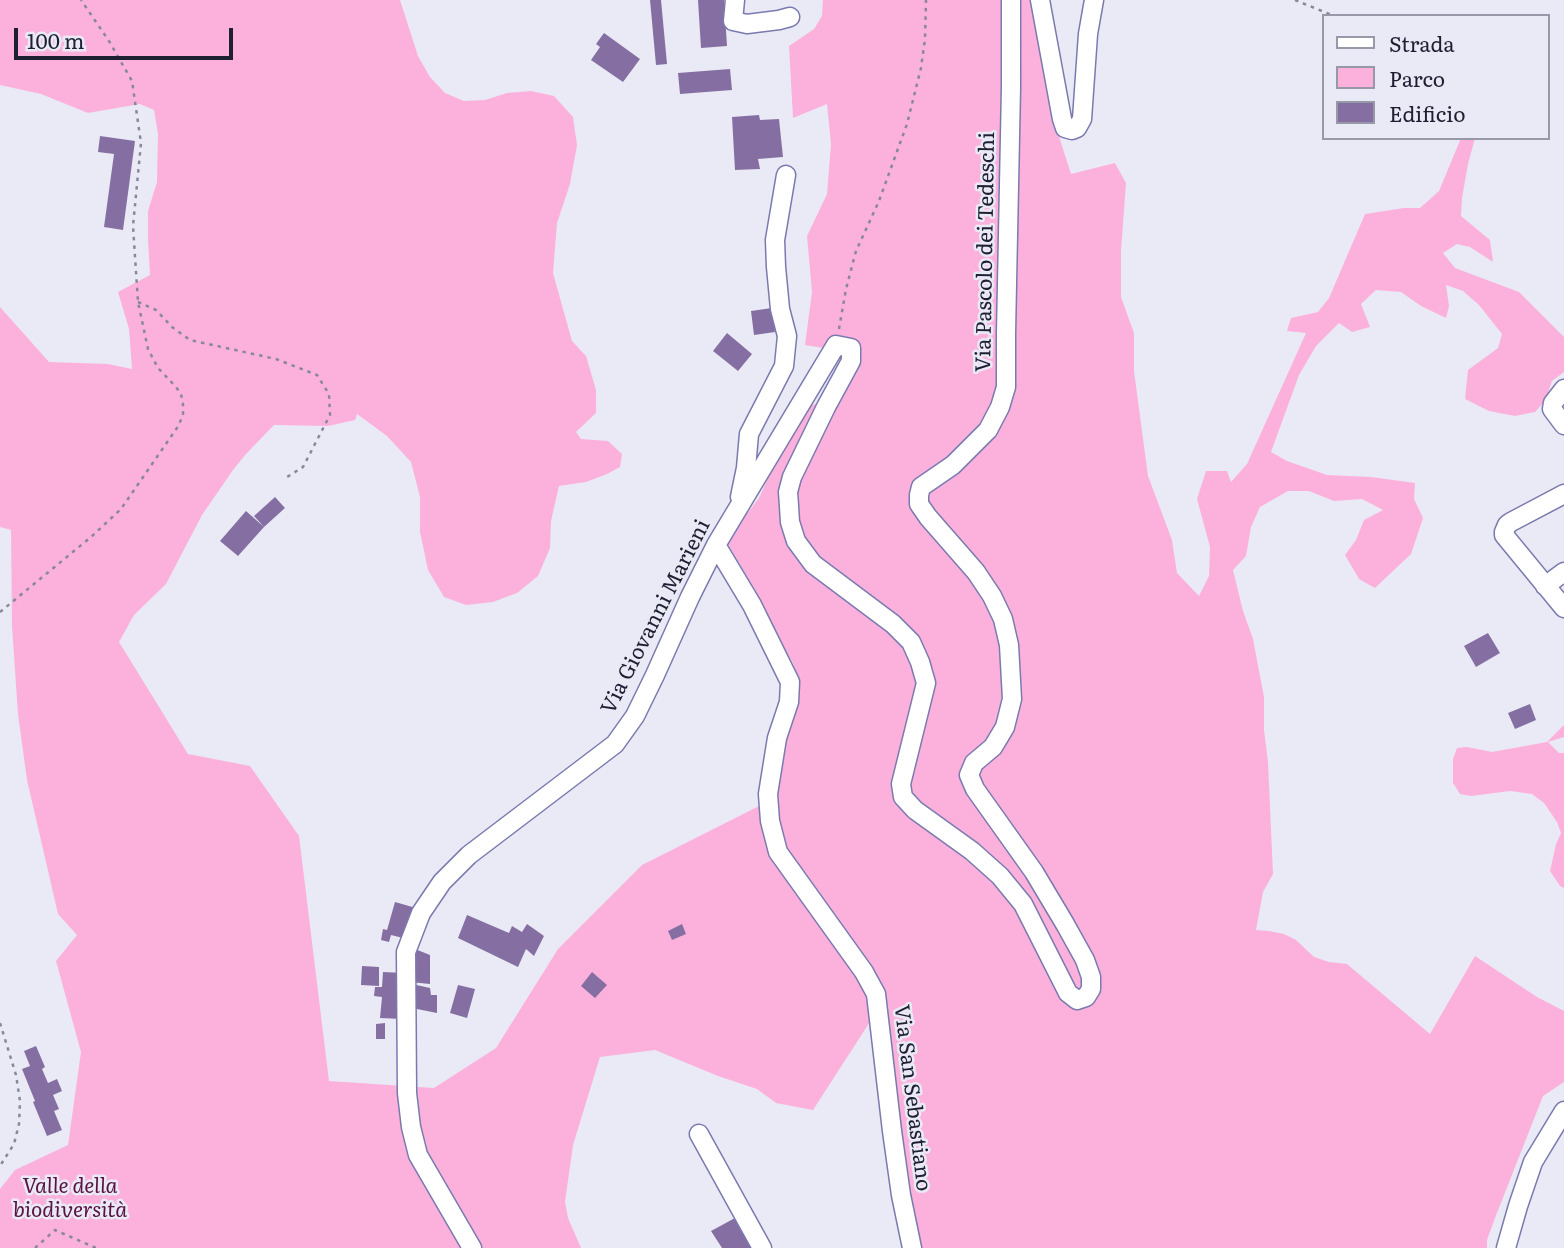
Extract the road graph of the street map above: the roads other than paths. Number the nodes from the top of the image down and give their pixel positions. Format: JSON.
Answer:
{"nodes":[{"id":1,"x":735,"y":0,"type":"edge"},
{"id":2,"x":1011,"y":0,"type":"edge"},
{"id":3,"x":1040,"y":0,"type":"edge"},
{"id":4,"x":1094,"y":0,"type":"edge"},
{"id":5,"x":790,"y":17,"type":"dead end"},
{"id":6,"x":786,"y":176,"type":"dead end"},
{"id":7,"x":836,"y":345,"type":"joint"},
{"id":8,"x":1564,"y":389,"type":"edge"},
{"id":9,"x":1564,"y":425,"type":"edge"},
{"id":10,"x":1564,"y":494,"type":"edge"},
{"id":11,"x":737,"y":511,"type":"junction"},
{"id":12,"x":716,"y":545,"type":"junction"},
{"id":13,"x":1564,"y":572,"type":"edge"},
{"id":14,"x":1545,"y":586,"type":"junction"},
{"id":15,"x":1564,"y":608,"type":"edge"},
{"id":16,"x":1564,"y":1111,"type":"edge"},
{"id":17,"x":699,"y":1134,"type":"dead end"},
{"id":18,"x":472,"y":1248,"type":"edge"},
{"id":19,"x":762,"y":1248,"type":"edge"},
{"id":20,"x":912,"y":1248,"type":"edge"},
{"id":21,"x":1506,"y":1248,"type":"edge"}],
"edges":[{"from":1,"to":5,"type":"street"},
{"from":2,"to":7,"type":"street","name":"Via Pascolo dei Tedeschi"},
{"from":3,"to":4,"type":"street"},
{"from":6,"to":11,"type":"street"},
{"from":7,"to":11,"type":"street","name":"Via Giovanni Marieni"},
{"from":8,"to":9,"type":"street"},
{"from":10,"to":14,"type":"street"},
{"from":11,"to":12,"type":"street","name":"Via Giovanni Marieni"},
{"from":12,"to":18,"type":"street","name":"Via Giovanni Marieni"},
{"from":12,"to":20,"type":"street","name":"Via San Sebastiano"},
{"from":13,"to":14,"type":"street"},
{"from":14,"to":15,"type":"street"},
{"from":16,"to":21,"type":"street"},
{"from":17,"to":19,"type":"street"}]}
